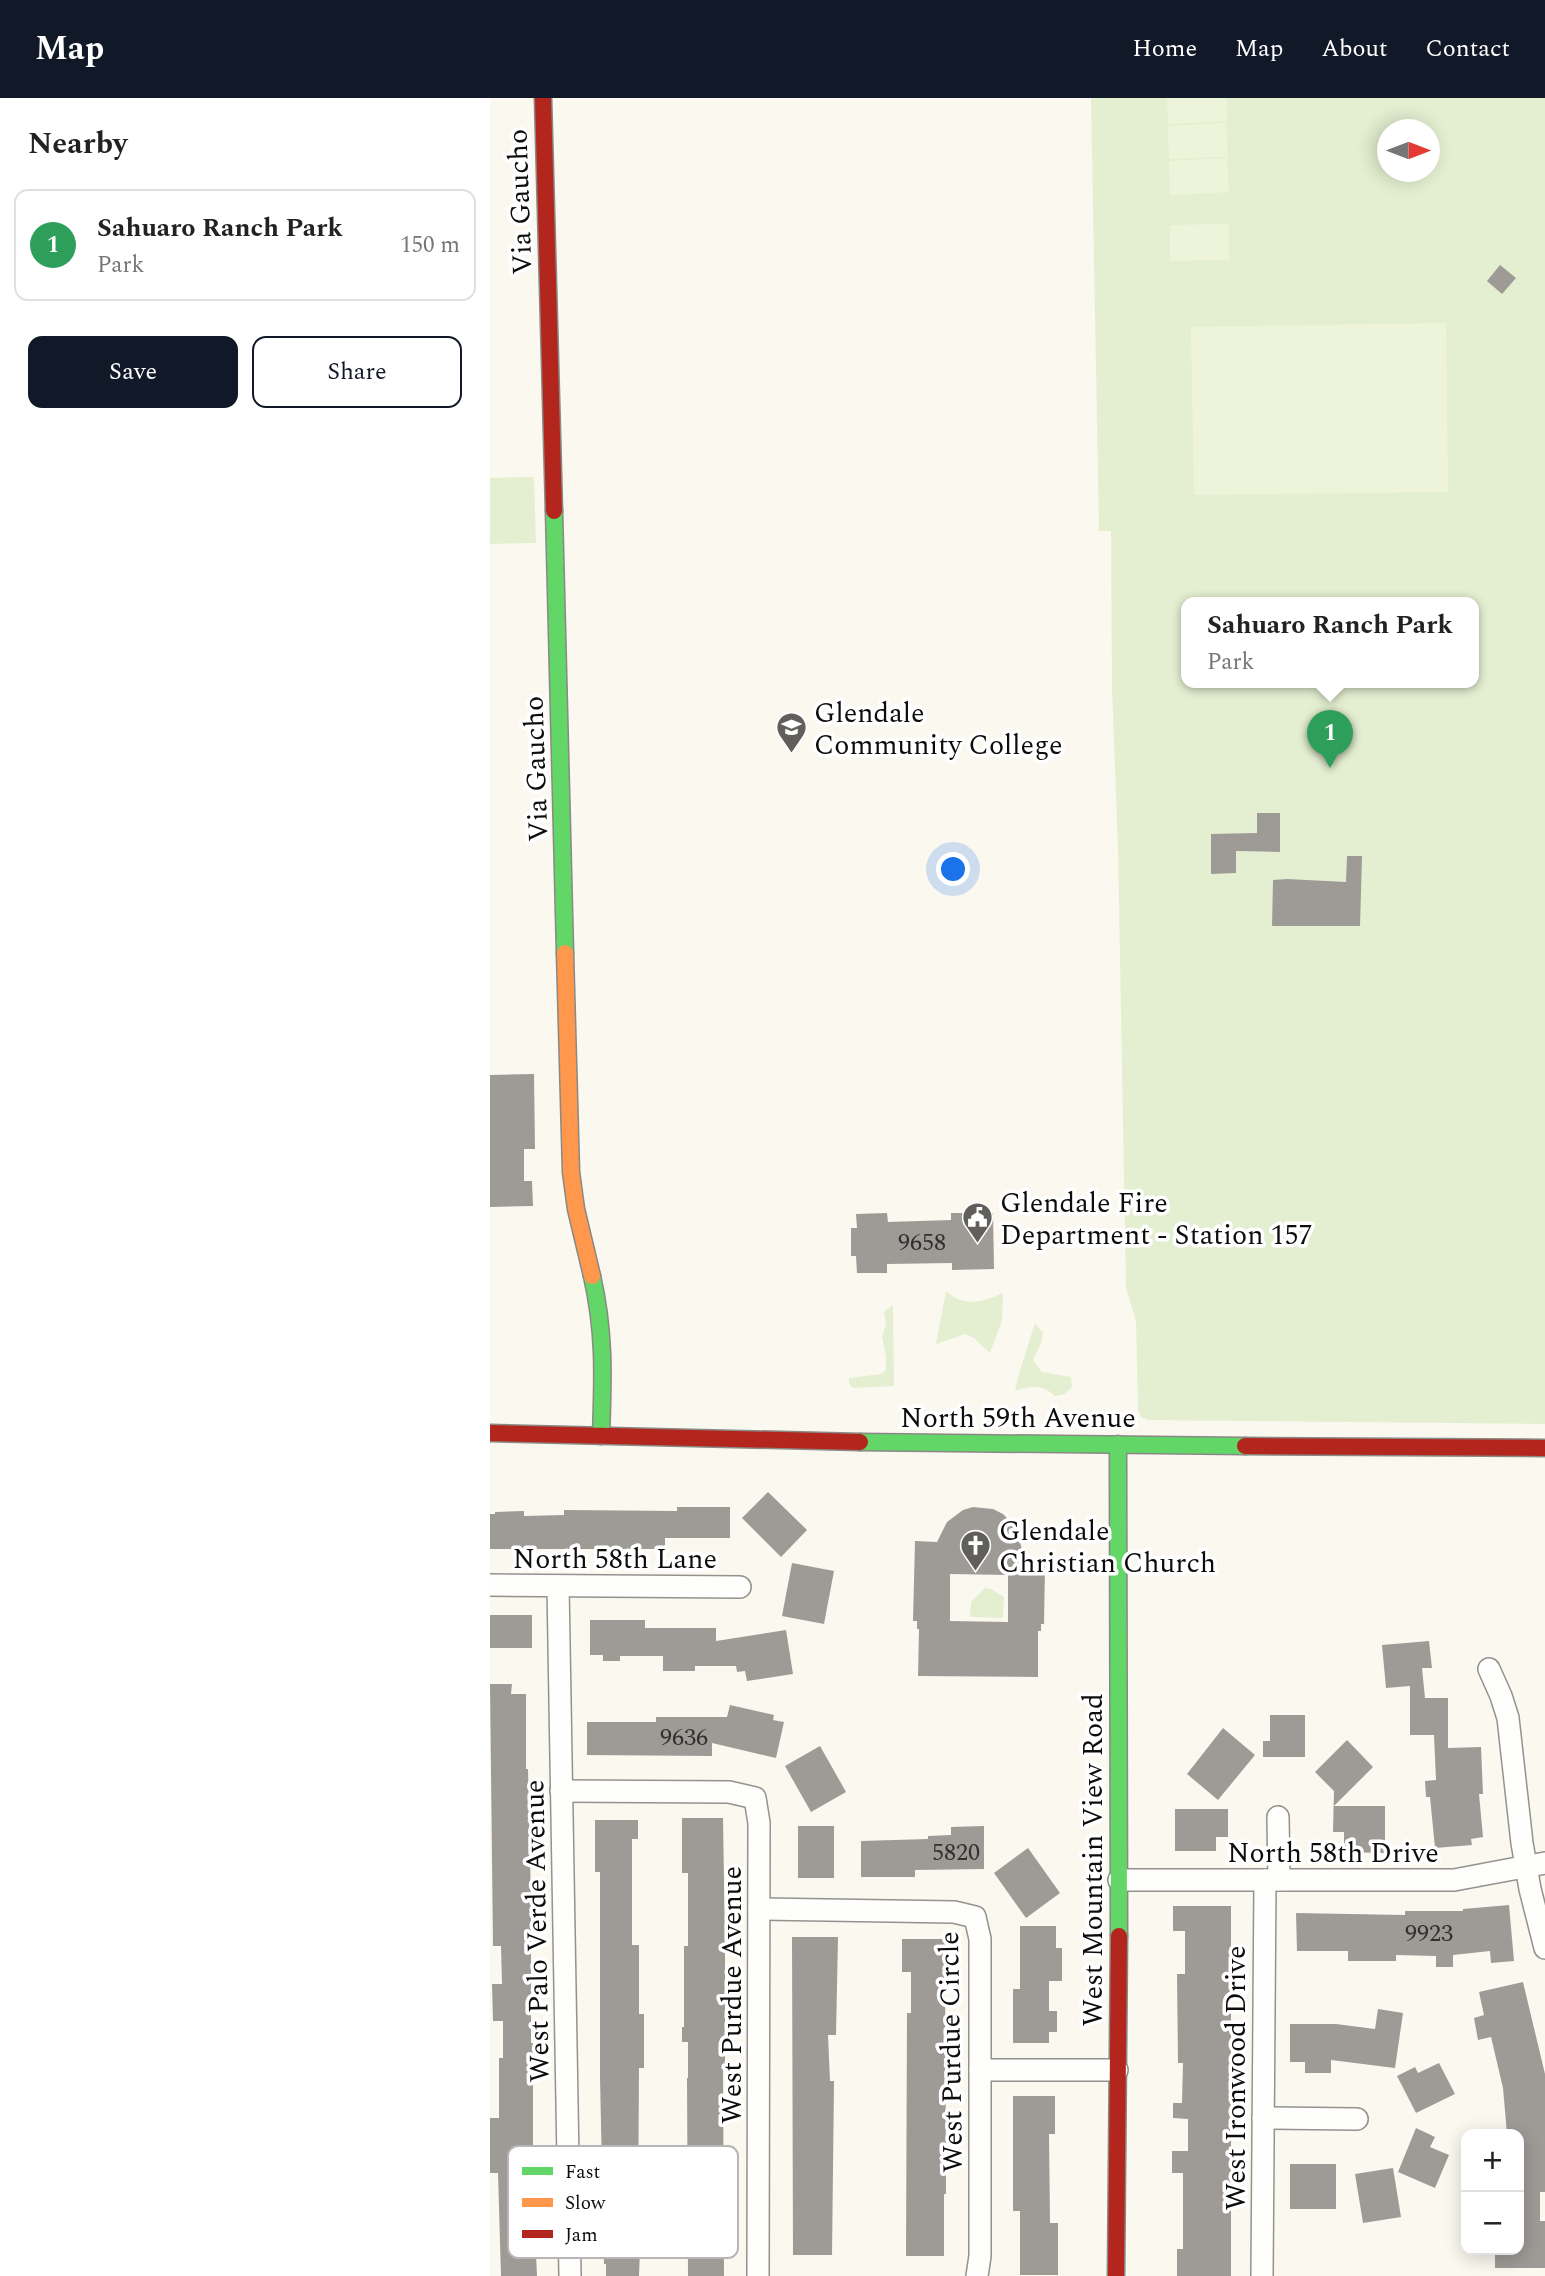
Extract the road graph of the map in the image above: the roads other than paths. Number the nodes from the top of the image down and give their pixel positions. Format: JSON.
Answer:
{"nodes":[{"id":1,"x":543,"y":98,"type":"edge"},
{"id":2,"x":490,"y":1433,"type":"edge"},
{"id":3,"x":601,"y":1436,"type":"junction"},
{"id":4,"x":1118,"y":1444,"type":"junction"},
{"id":5,"x":1545,"y":1448,"type":"edge"},
{"id":6,"x":490,"y":1585,"type":"edge"},
{"id":7,"x":558,"y":1586,"type":"junction"},
{"id":8,"x":740,"y":1587,"type":"dead end"},
{"id":9,"x":1489,"y":1669,"type":"dead end"},
{"id":10,"x":561,"y":1791,"type":"junction"},
{"id":11,"x":1278,"y":1817,"type":"dead end"},
{"id":12,"x":1535,"y":1865,"type":"edge"},
{"id":13,"x":1119,"y":1880,"type":"junction"},
{"id":14,"x":1272,"y":1881,"type":"junction"},
{"id":15,"x":759,"y":1909,"type":"junction"},
{"id":16,"x":1545,"y":1948,"type":"edge"},
{"id":17,"x":980,"y":2070,"type":"junction"},
{"id":18,"x":1117,"y":2070,"type":"junction"},
{"id":19,"x":1263,"y":2118,"type":"junction"},
{"id":20,"x":1357,"y":2119,"type":"dead end"},
{"id":21,"x":568,"y":2146,"type":"edge"},
{"id":22,"x":570,"y":2258,"type":"edge"},
{"id":23,"x":570,"y":2276,"type":"edge"},
{"id":24,"x":758,"y":2276,"type":"edge"},
{"id":25,"x":977,"y":2276,"type":"edge"},
{"id":26,"x":1115,"y":2276,"type":"edge"},
{"id":27,"x":1262,"y":2276,"type":"edge"}],
"edges":[{"from":1,"to":3,"type":"street","name":"Via Gaucho"},
{"from":2,"to":3,"type":"street","name":"North 59th Avenue"},
{"from":3,"to":4,"type":"street","name":"North 59th Avenue"},
{"from":4,"to":5,"type":"street","name":"North 59th Avenue"},
{"from":4,"to":13,"type":"street","name":"West Mountain View Road"},
{"from":6,"to":7,"type":"street","name":"North 58th Lane"},
{"from":7,"to":8,"type":"street","name":"North 58th Lane"},
{"from":7,"to":10,"type":"street","name":"West Palo Verde Avenue"},
{"from":9,"to":12,"type":"street"},
{"from":10,"to":15,"type":"street","name":"West Purdue Avenue"},
{"from":10,"to":21,"type":"street","name":"West Palo Verde Avenue"},
{"from":11,"to":14,"type":"street","name":"West Ironwood Drive"},
{"from":12,"to":14,"type":"street","name":"North 58th Drive"},
{"from":12,"to":16,"type":"street"},
{"from":13,"to":14,"type":"street","name":"North 58th Drive"},
{"from":13,"to":18,"type":"street","name":"West Mountain View Road"},
{"from":14,"to":19,"type":"street","name":"West Ironwood Drive"},
{"from":15,"to":17,"type":"street","name":"West Purdue Circle"},
{"from":15,"to":24,"type":"street","name":"West Purdue Avenue"},
{"from":17,"to":18,"type":"street"},
{"from":17,"to":25,"type":"street","name":"West Purdue Circle"},
{"from":18,"to":26,"type":"street","name":"West Mountain View Road"},
{"from":19,"to":20,"type":"street"},
{"from":19,"to":27,"type":"street","name":"West Ironwood Drive"},
{"from":22,"to":23,"type":"street","name":"West Palo Verde Avenue"}]}
